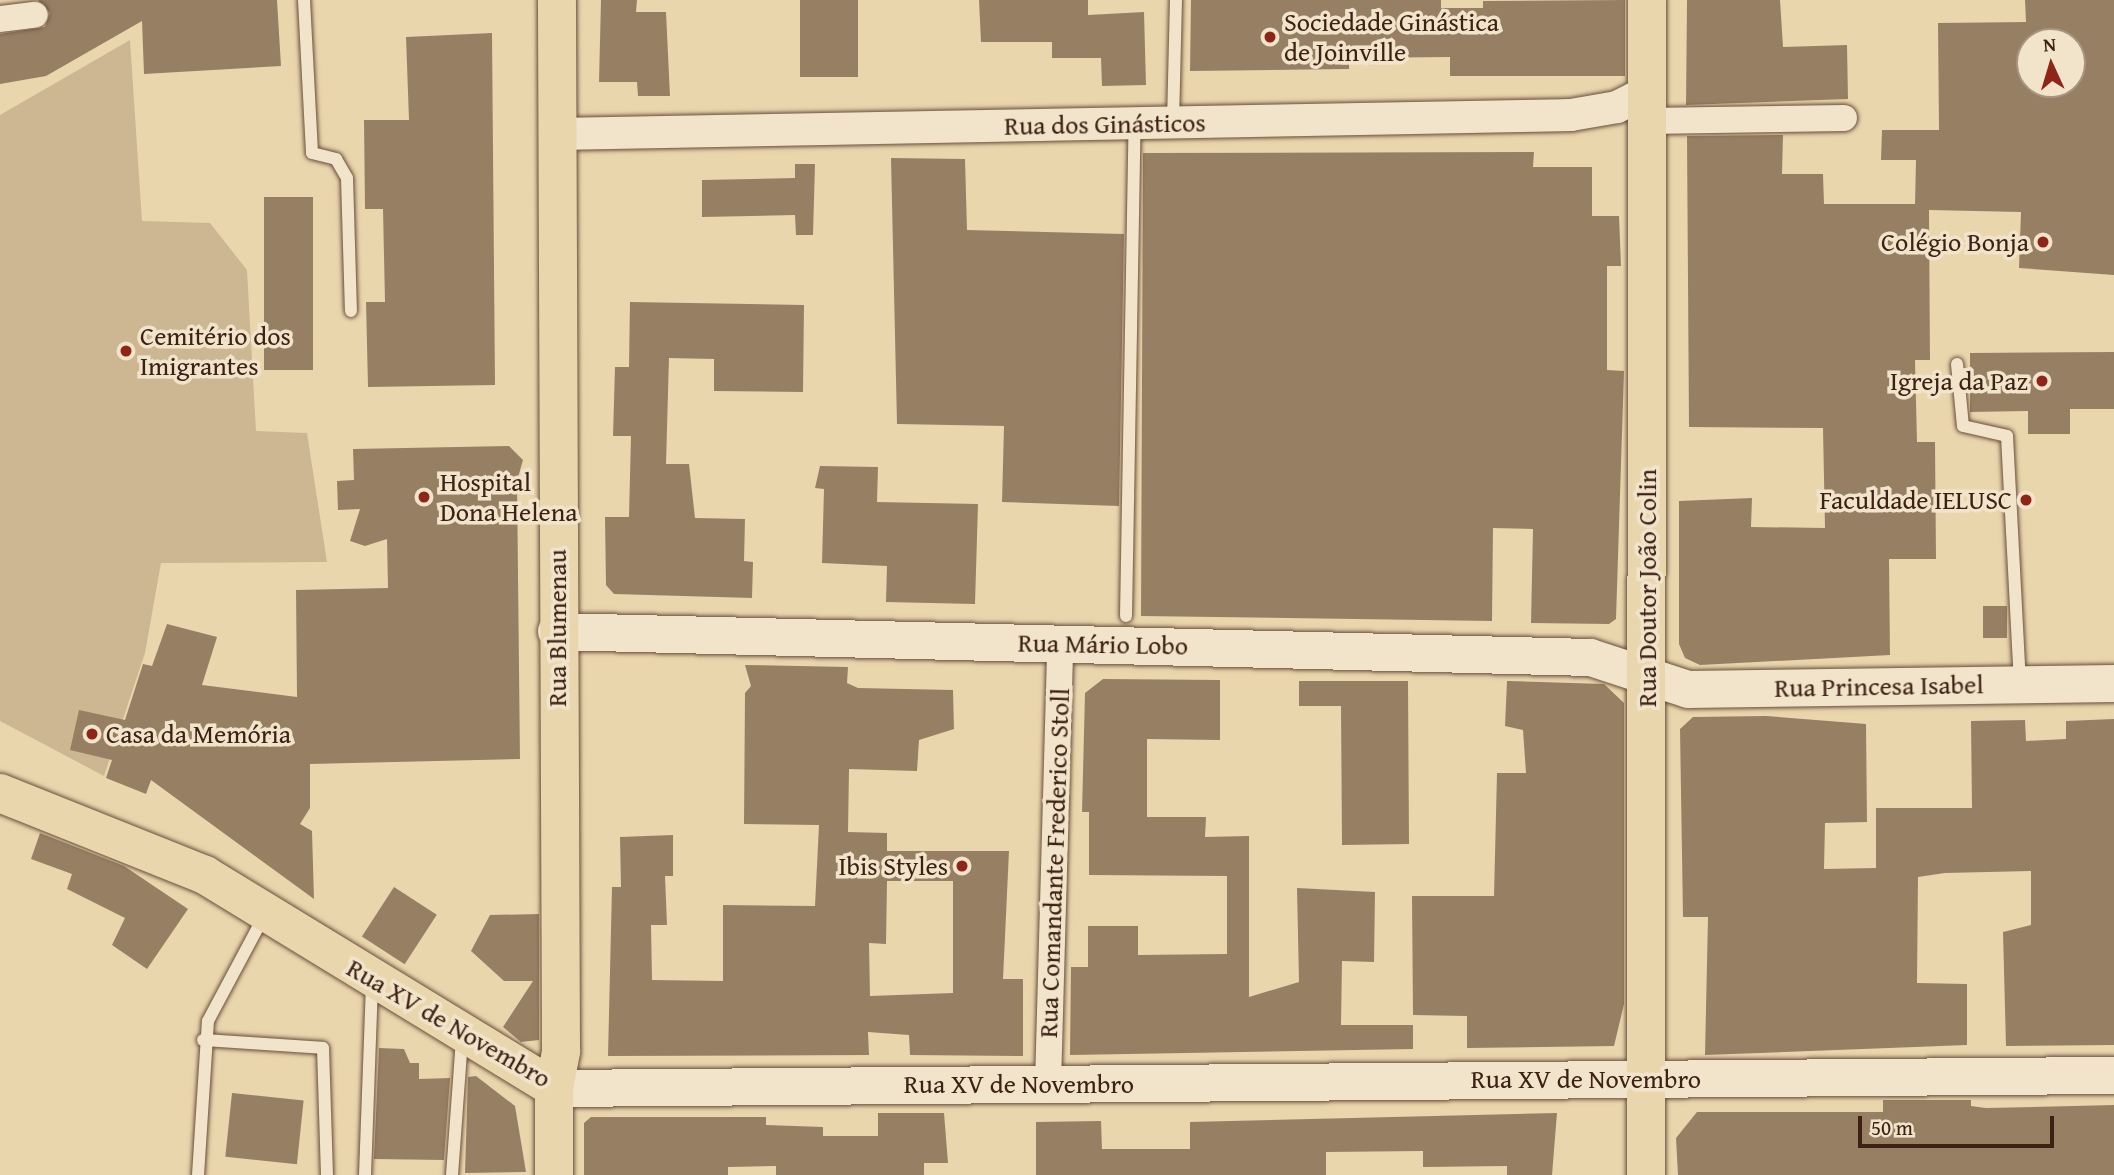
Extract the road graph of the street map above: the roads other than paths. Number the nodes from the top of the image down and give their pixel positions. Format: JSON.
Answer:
{"nodes":[{"id":1,"x":304,"y":0,"type":"edge"},
{"id":2,"x":557,"y":0,"type":"edge"},
{"id":3,"x":1176,"y":0,"type":"edge"},
{"id":4,"x":1647,"y":0,"type":"edge"},
{"id":5,"x":35,"y":15,"type":"dead end"},
{"id":6,"x":0,"y":19,"type":"edge"},
{"id":7,"x":1647,"y":106,"type":"junction"},
{"id":8,"x":1844,"y":118,"type":"dead end"},
{"id":9,"x":1173,"y":122,"type":"junction"},
{"id":10,"x":1135,"y":123,"type":"junction"},
{"id":11,"x":557,"y":134,"type":"junction"},
{"id":12,"x":351,"y":311,"type":"dead end"},
{"id":13,"x":1957,"y":364,"type":"dead end"},
{"id":14,"x":1126,"y":616,"type":"dead end"},
{"id":15,"x":556,"y":631,"type":"junction"},
{"id":16,"x":1060,"y":643,"type":"junction"},
{"id":17,"x":1647,"y":675,"type":"junction"},
{"id":18,"x":2114,"y":683,"type":"edge"},
{"id":19,"x":2020,"y":684,"type":"junction"},
{"id":20,"x":0,"y":793,"type":"edge"},
{"id":21,"x":266,"y":913,"type":"junction"},
{"id":22,"x":372,"y":979,"type":"junction"},
{"id":23,"x":462,"y":1033,"type":"junction"},
{"id":24,"x":203,"y":1040,"type":"junction"},
{"id":25,"x":2114,"y":1075,"type":"edge"},
{"id":26,"x":1646,"y":1078,"type":"junction"},
{"id":27,"x":1048,"y":1084,"type":"junction"},
{"id":28,"x":554,"y":1087,"type":"junction"},
{"id":29,"x":198,"y":1175,"type":"edge"},
{"id":30,"x":327,"y":1175,"type":"edge"},
{"id":31,"x":365,"y":1175,"type":"edge"},
{"id":32,"x":452,"y":1175,"type":"edge"},
{"id":33,"x":554,"y":1175,"type":"edge"},
{"id":34,"x":1646,"y":1175,"type":"edge"}],
"edges":[{"from":1,"to":12,"type":"lane"},
{"from":2,"to":11,"type":"main road","name":"Rua Blumenau"},
{"from":3,"to":9,"type":"lane"},
{"from":4,"to":7,"type":"main road","name":"Rua Doutor João Colin"},
{"from":5,"to":6,"type":"street"},
{"from":7,"to":8,"type":"street"},
{"from":7,"to":9,"type":"street","name":"Rua dos Ginásticos"},
{"from":7,"to":17,"type":"main road","name":"Rua Doutor João Colin"},
{"from":9,"to":10,"type":"street","name":"Rua dos Ginásticos"},
{"from":10,"to":11,"type":"street","name":"Rua dos Ginásticos"},
{"from":10,"to":14,"type":"lane"},
{"from":11,"to":15,"type":"main road","name":"Rua Blumenau"},
{"from":13,"to":19,"type":"lane"},
{"from":15,"to":16,"type":"main road","name":"Rua Mário Lobo"},
{"from":15,"to":28,"type":"main road","name":"Rua Blumenau"},
{"from":16,"to":17,"type":"main road","name":"Rua Mário Lobo"},
{"from":16,"to":27,"type":"street","name":"Rua Comandante Frederico Stoll"},
{"from":17,"to":19,"type":"main road","name":"Rua Princesa Isabel"},
{"from":17,"to":26,"type":"main road","name":"Rua Doutor João Colin"},
{"from":18,"to":19,"type":"main road","name":"Rua Princesa Isabel"},
{"from":20,"to":21,"type":"main road","name":"Rua XV de Novembro"},
{"from":21,"to":22,"type":"main road","name":"Rua XV de Novembro"},
{"from":21,"to":24,"type":"lane"},
{"from":22,"to":23,"type":"main road","name":"Rua XV de Novembro"},
{"from":22,"to":31,"type":"lane"},
{"from":23,"to":28,"type":"main road","name":"Rua XV de Novembro"},
{"from":23,"to":32,"type":"lane"},
{"from":24,"to":29,"type":"lane"},
{"from":24,"to":30,"type":"lane"},
{"from":25,"to":26,"type":"main road","name":"Rua XV de Novembro"},
{"from":26,"to":27,"type":"main road","name":"Rua XV de Novembro"},
{"from":26,"to":34,"type":"main road","name":"Rua Doutor João Colin"},
{"from":27,"to":28,"type":"main road","name":"Rua XV de Novembro"},
{"from":28,"to":33,"type":"main road","name":"Rua Blumenau"}]}
